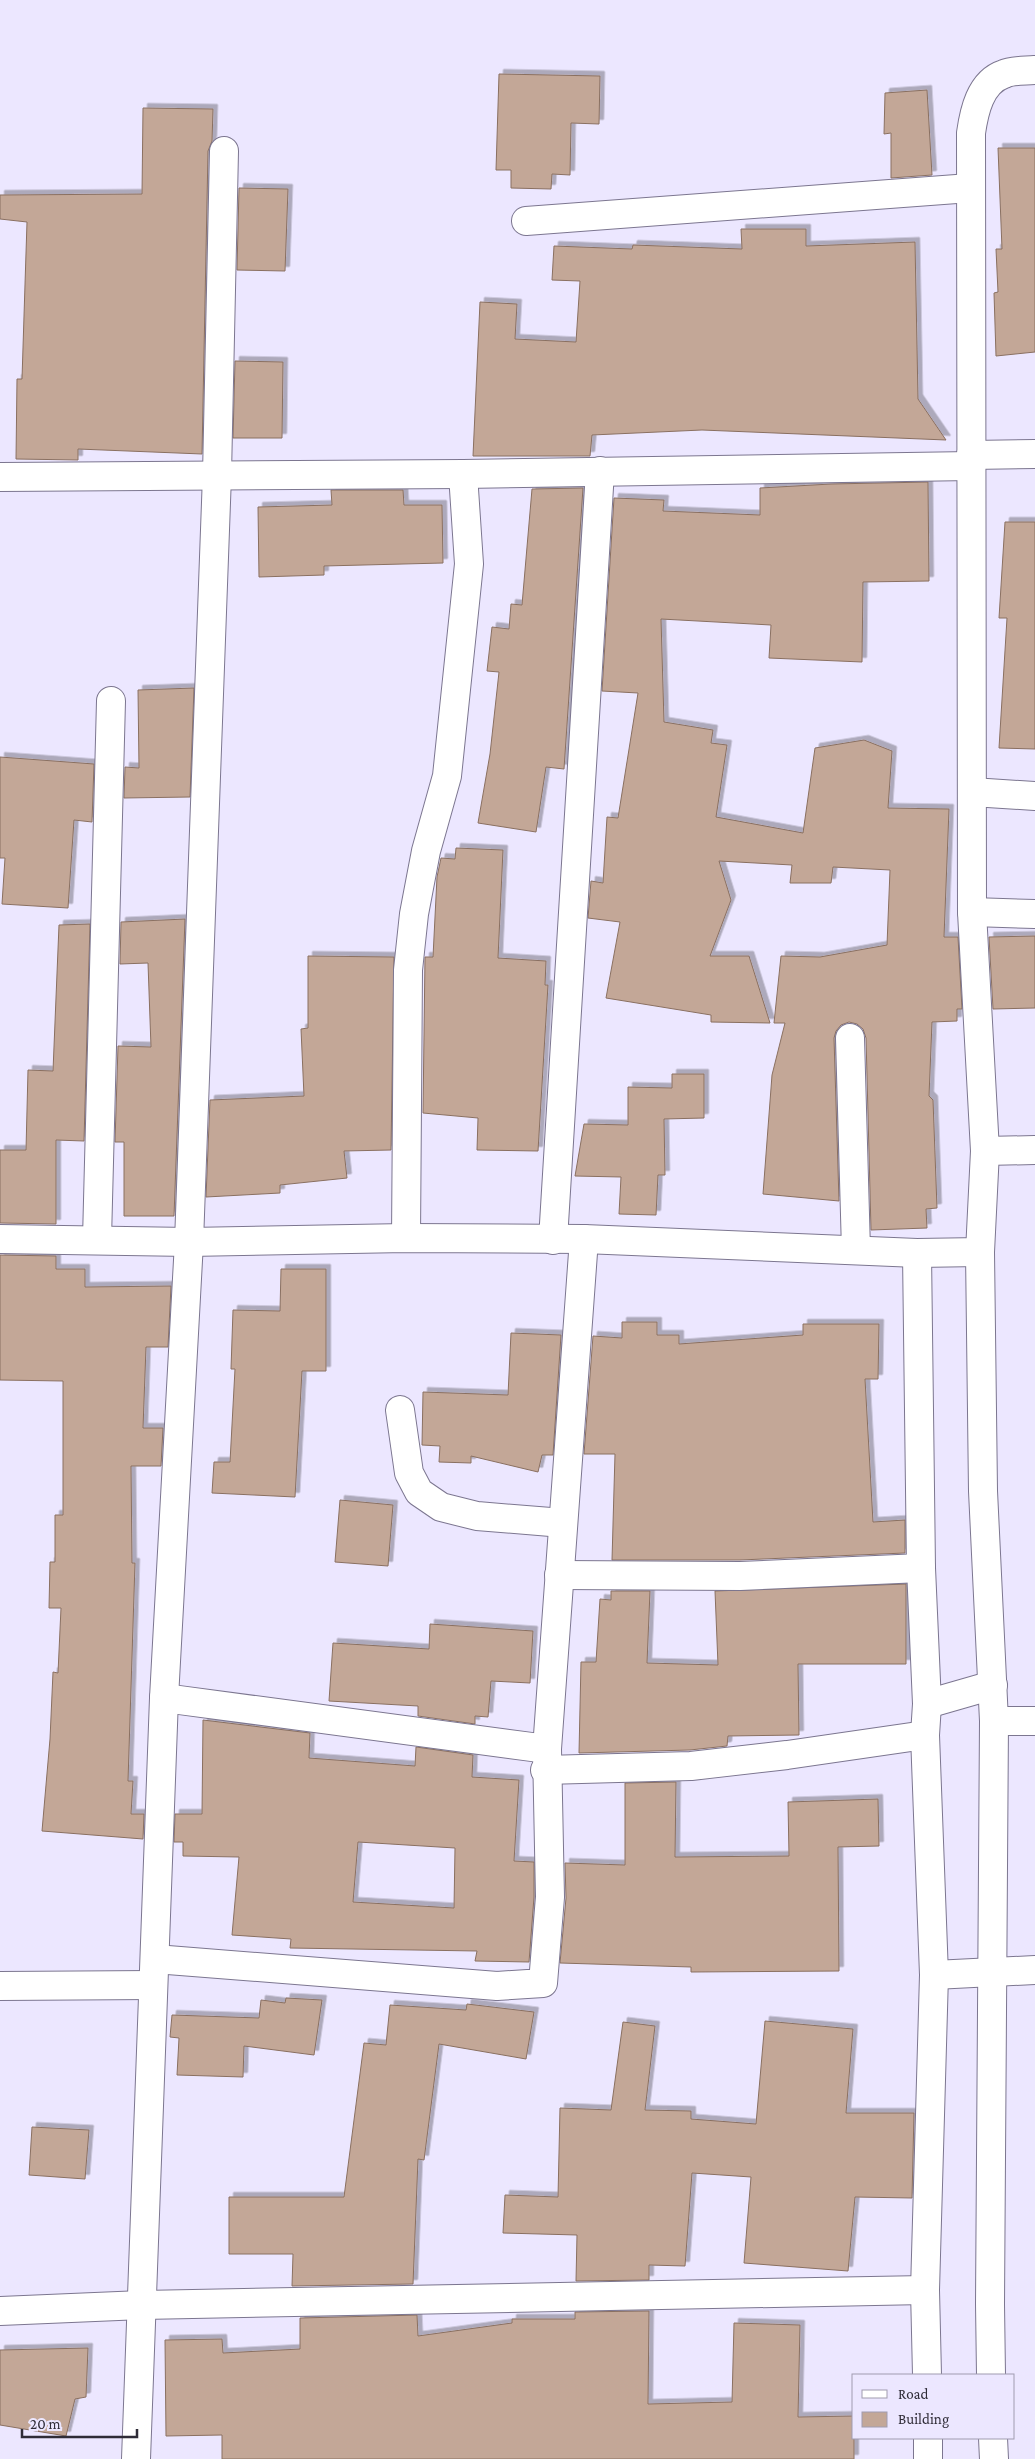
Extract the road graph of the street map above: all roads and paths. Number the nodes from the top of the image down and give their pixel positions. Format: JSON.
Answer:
{"nodes":[{"id":1,"x":1035,"y":70,"type":"edge"},
{"id":2,"x":224,"y":151,"type":"dead end"},
{"id":3,"x":970,"y":188,"type":"junction"},
{"id":4,"x":526,"y":221,"type":"dead end"},
{"id":5,"x":1035,"y":454,"type":"edge"},
{"id":6,"x":971,"y":460,"type":"junction"},
{"id":7,"x":600,"y":471,"type":"junction"},
{"id":8,"x":463,"y":474,"type":"junction"},
{"id":9,"x":218,"y":475,"type":"junction"},
{"id":10,"x":0,"y":477,"type":"edge"},
{"id":11,"x":111,"y":701,"type":"dead end"},
{"id":12,"x":972,"y":792,"type":"junction"},
{"id":13,"x":1035,"y":796,"type":"edge"},
{"id":14,"x":972,"y":912,"type":"junction"},
{"id":15,"x":1035,"y":914,"type":"edge"},
{"id":16,"x":850,"y":1038,"type":"dead end"},
{"id":17,"x":1035,"y":1150,"type":"edge"},
{"id":18,"x":985,"y":1151,"type":"junction"},
{"id":19,"x":406,"y":1238,"type":"junction"},
{"id":20,"x":584,"y":1238,"type":"junction"},
{"id":21,"x":0,"y":1239,"type":"edge"},
{"id":22,"x":97,"y":1239,"type":"junction"},
{"id":23,"x":553,"y":1240,"type":"junction"},
{"id":24,"x":189,"y":1242,"type":"junction"},
{"id":25,"x":856,"y":1250,"type":"junction"},
{"id":26,"x":980,"y":1252,"type":"junction"},
{"id":27,"x":917,"y":1253,"type":"junction"},
{"id":28,"x":400,"y":1410,"type":"dead end"},
{"id":29,"x":563,"y":1523,"type":"junction"},
{"id":30,"x":921,"y":1568,"type":"junction"},
{"id":31,"x":559,"y":1576,"type":"junction"},
{"id":32,"x":985,"y":1688,"type":"junction"},
{"id":33,"x":164,"y":1698,"type":"junction"},
{"id":34,"x":937,"y":1702,"type":"junction"},
{"id":35,"x":994,"y":1721,"type":"junction"},
{"id":36,"x":1035,"y":1722,"type":"edge"},
{"id":37,"x":925,"y":1735,"type":"junction"},
{"id":38,"x":546,"y":1760,"type":"junction"},
{"id":39,"x":1035,"y":1970,"type":"edge"},
{"id":40,"x":985,"y":1971,"type":"junction"},
{"id":41,"x":154,"y":1972,"type":"junction"},
{"id":42,"x":942,"y":1975,"type":"junction"},
{"id":43,"x":0,"y":1986,"type":"edge"},
{"id":44,"x":925,"y":2290,"type":"junction"},
{"id":45,"x":142,"y":2305,"type":"junction"},
{"id":46,"x":0,"y":2311,"type":"edge"},
{"id":47,"x":926,"y":2374,"type":"edge"},
{"id":48,"x":991,"y":2374,"type":"edge"},
{"id":49,"x":928,"y":2439,"type":"edge"},
{"id":50,"x":993,"y":2439,"type":"edge"},
{"id":51,"x":136,"y":2459,"type":"edge"},
{"id":52,"x":928,"y":2459,"type":"edge"},
{"id":53,"x":994,"y":2459,"type":"edge"}],
"edges":[{"from":1,"to":3,"type":"street"},
{"from":2,"to":9,"type":"street"},
{"from":3,"to":4,"type":"street"},
{"from":3,"to":6,"type":"street"},
{"from":5,"to":6,"type":"street"},
{"from":6,"to":7,"type":"street"},
{"from":6,"to":12,"type":"street"},
{"from":7,"to":8,"type":"street"},
{"from":7,"to":23,"type":"street"},
{"from":8,"to":9,"type":"street"},
{"from":8,"to":19,"type":"street"},
{"from":9,"to":10,"type":"street"},
{"from":9,"to":24,"type":"street"},
{"from":11,"to":22,"type":"street"},
{"from":12,"to":13,"type":"street"},
{"from":12,"to":14,"type":"street"},
{"from":14,"to":15,"type":"street"},
{"from":14,"to":18,"type":"street"},
{"from":16,"to":25,"type":"street"},
{"from":17,"to":18,"type":"street"},
{"from":18,"to":26,"type":"street"},
{"from":19,"to":23,"type":"street"},
{"from":19,"to":24,"type":"street"},
{"from":20,"to":23,"type":"street"},
{"from":20,"to":25,"type":"street"},
{"from":20,"to":29,"type":"street"},
{"from":21,"to":22,"type":"street"},
{"from":22,"to":24,"type":"street"},
{"from":24,"to":33,"type":"street"},
{"from":25,"to":27,"type":"street"},
{"from":26,"to":27,"type":"street"},
{"from":26,"to":32,"type":"street"},
{"from":27,"to":30,"type":"street"},
{"from":28,"to":29,"type":"street"},
{"from":29,"to":31,"type":"street"},
{"from":30,"to":31,"type":"street"},
{"from":30,"to":34,"type":"street"},
{"from":31,"to":38,"type":"street"},
{"from":32,"to":34,"type":"street"},
{"from":32,"to":35,"type":"street"},
{"from":33,"to":38,"type":"street"},
{"from":33,"to":41,"type":"street"},
{"from":34,"to":37,"type":"street"},
{"from":35,"to":36,"type":"street"},
{"from":35,"to":40,"type":"street"},
{"from":37,"to":38,"type":"street"},
{"from":37,"to":42,"type":"street"},
{"from":38,"to":41,"type":"street"},
{"from":39,"to":40,"type":"street"},
{"from":40,"to":42,"type":"street"},
{"from":40,"to":48,"type":"street"},
{"from":41,"to":43,"type":"street"},
{"from":41,"to":45,"type":"street"},
{"from":42,"to":44,"type":"street"},
{"from":44,"to":45,"type":"street"},
{"from":44,"to":47,"type":"street"},
{"from":45,"to":46,"type":"street"},
{"from":45,"to":51,"type":"street"},
{"from":49,"to":52,"type":"street"},
{"from":50,"to":53,"type":"street"}]}
